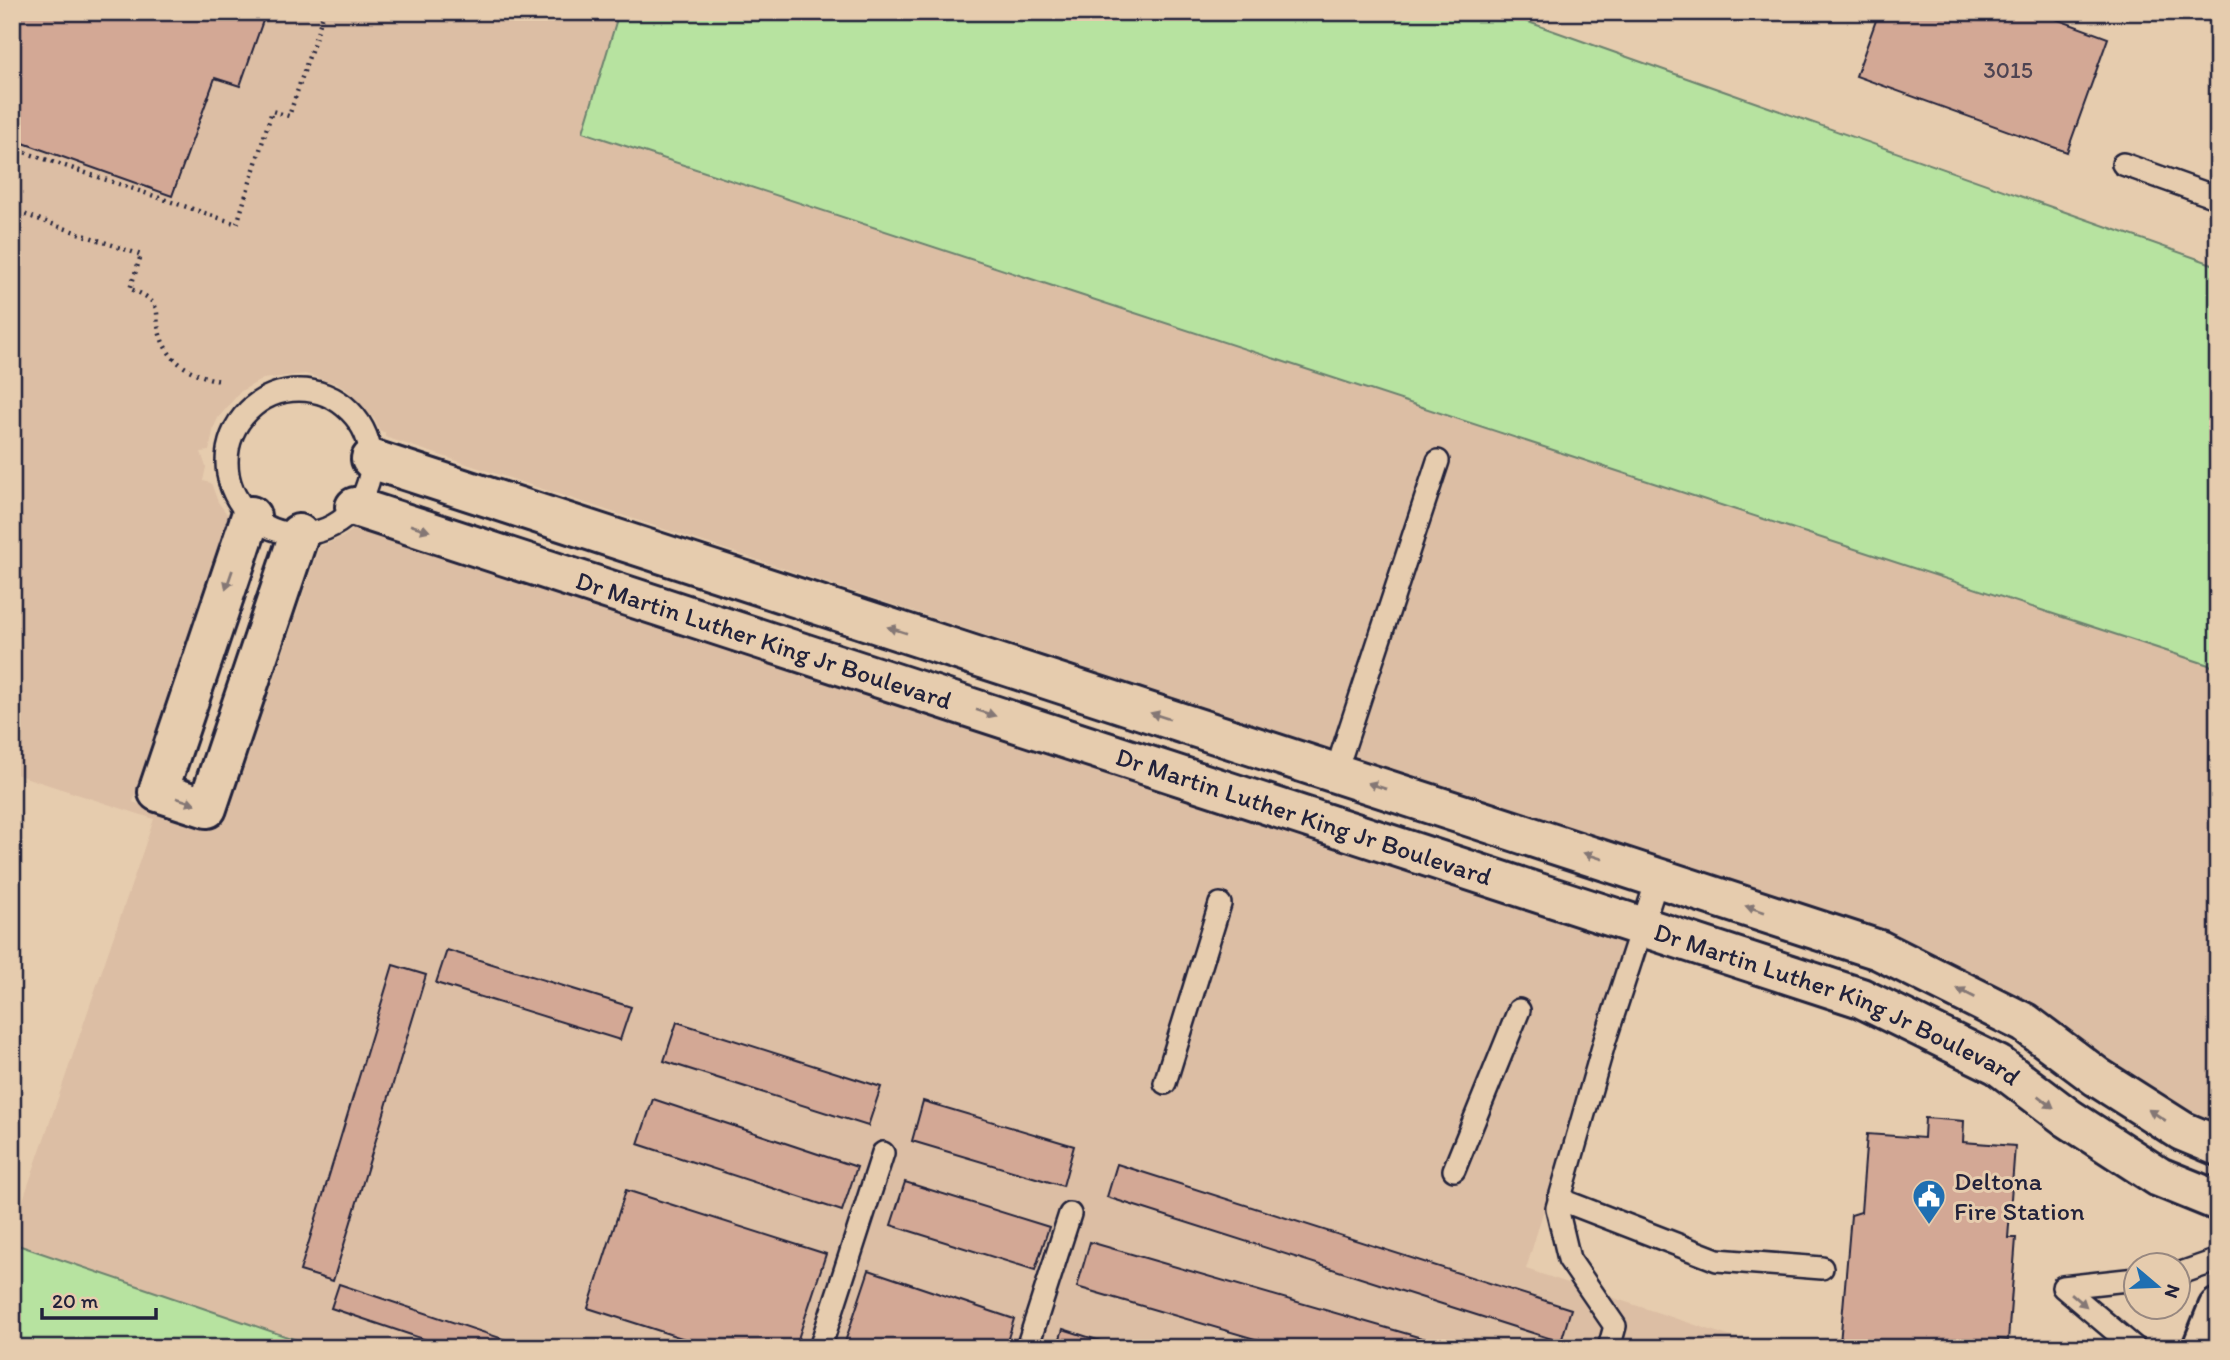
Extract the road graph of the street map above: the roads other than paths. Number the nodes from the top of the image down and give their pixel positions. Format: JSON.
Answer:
{"nodes":[{"id":1,"x":2123,"y":164,"type":"dead end"},
{"id":2,"x":2218,"y":198,"type":"edge"},
{"id":3,"x":371,"y":459,"type":"junction"},
{"id":4,"x":1438,"y":461,"type":"dead end"},
{"id":5,"x":355,"y":507,"type":"junction"},
{"id":6,"x":251,"y":516,"type":"junction"},
{"id":7,"x":299,"y":534,"type":"junction"},
{"id":8,"x":951,"y":648,"type":"junction"},
{"id":9,"x":936,"y":696,"type":"junction"},
{"id":10,"x":1342,"y":753,"type":"dead end"},
{"id":11,"x":1658,"y":877,"type":"junction"},
{"id":12,"x":1220,"y":904,"type":"dead end"},
{"id":13,"x":1640,"y":926,"type":"junction"},
{"id":14,"x":1519,"y":1010,"type":"dead end"},
{"id":15,"x":1165,"y":1083,"type":"dead end"},
{"id":16,"x":2218,"y":1146,"type":"edge"},
{"id":17,"x":883,"y":1153,"type":"dead end"},
{"id":18,"x":1454,"y":1170,"type":"dead end"},
{"id":19,"x":1559,"y":1199,"type":"junction"},
{"id":20,"x":2218,"y":1201,"type":"edge"},
{"id":21,"x":1070,"y":1214,"type":"dead end"},
{"id":22,"x":2218,"y":1260,"type":"edge"},
{"id":23,"x":1822,"y":1268,"type":"dead end"},
{"id":24,"x":2192,"y":1270,"type":"edge"},
{"id":25,"x":2122,"y":1281,"type":"edge"},
{"id":26,"x":2218,"y":1308,"type":"edge"},
{"id":27,"x":820,"y":1348,"type":"edge"},
{"id":28,"x":1027,"y":1348,"type":"edge"},
{"id":29,"x":1609,"y":1348,"type":"edge"},
{"id":30,"x":2135,"y":1348,"type":"edge"},
{"id":31,"x":2202,"y":1348,"type":"edge"}],
"edges":[{"from":1,"to":2,"type":"lane"},
{"from":3,"to":5,"type":"lane"},
{"from":3,"to":6,"type":"lane"},
{"from":8,"to":3,"type":"street","name":"Dr Martin Luther King Jr Boulevard","one_way":true},
{"from":4,"to":10,"type":"lane"},
{"from":5,"to":7,"type":"lane"},
{"from":5,"to":9,"type":"street","name":"Dr Martin Luther King Jr Boulevard","one_way":true},
{"from":6,"to":7,"type":"lane"},
{"from":6,"to":7,"type":"street","one_way":true},
{"from":8,"to":9,"type":"street"},
{"from":11,"to":8,"type":"street","name":"Dr Martin Luther King Jr Boulevard","one_way":true},
{"from":9,"to":13,"type":"street","name":"Dr Martin Luther King Jr Boulevard","one_way":true},
{"from":11,"to":13,"type":"lane"},
{"from":16,"to":11,"type":"street","name":"Dr Martin Luther King Jr Boulevard","one_way":true},
{"from":12,"to":15,"type":"lane"},
{"from":13,"to":19,"type":"lane"},
{"from":13,"to":20,"type":"street","name":"Dr Martin Luther King Jr Boulevard","one_way":true},
{"from":14,"to":18,"type":"lane"},
{"from":17,"to":27,"type":"lane"},
{"from":19,"to":23,"type":"lane"},
{"from":19,"to":29,"type":"lane"},
{"from":21,"to":28,"type":"lane"},
{"from":22,"to":24,"type":"lane"},
{"from":25,"to":30,"type":"lane","one_way":true},
{"from":26,"to":31,"type":"street"}]}
